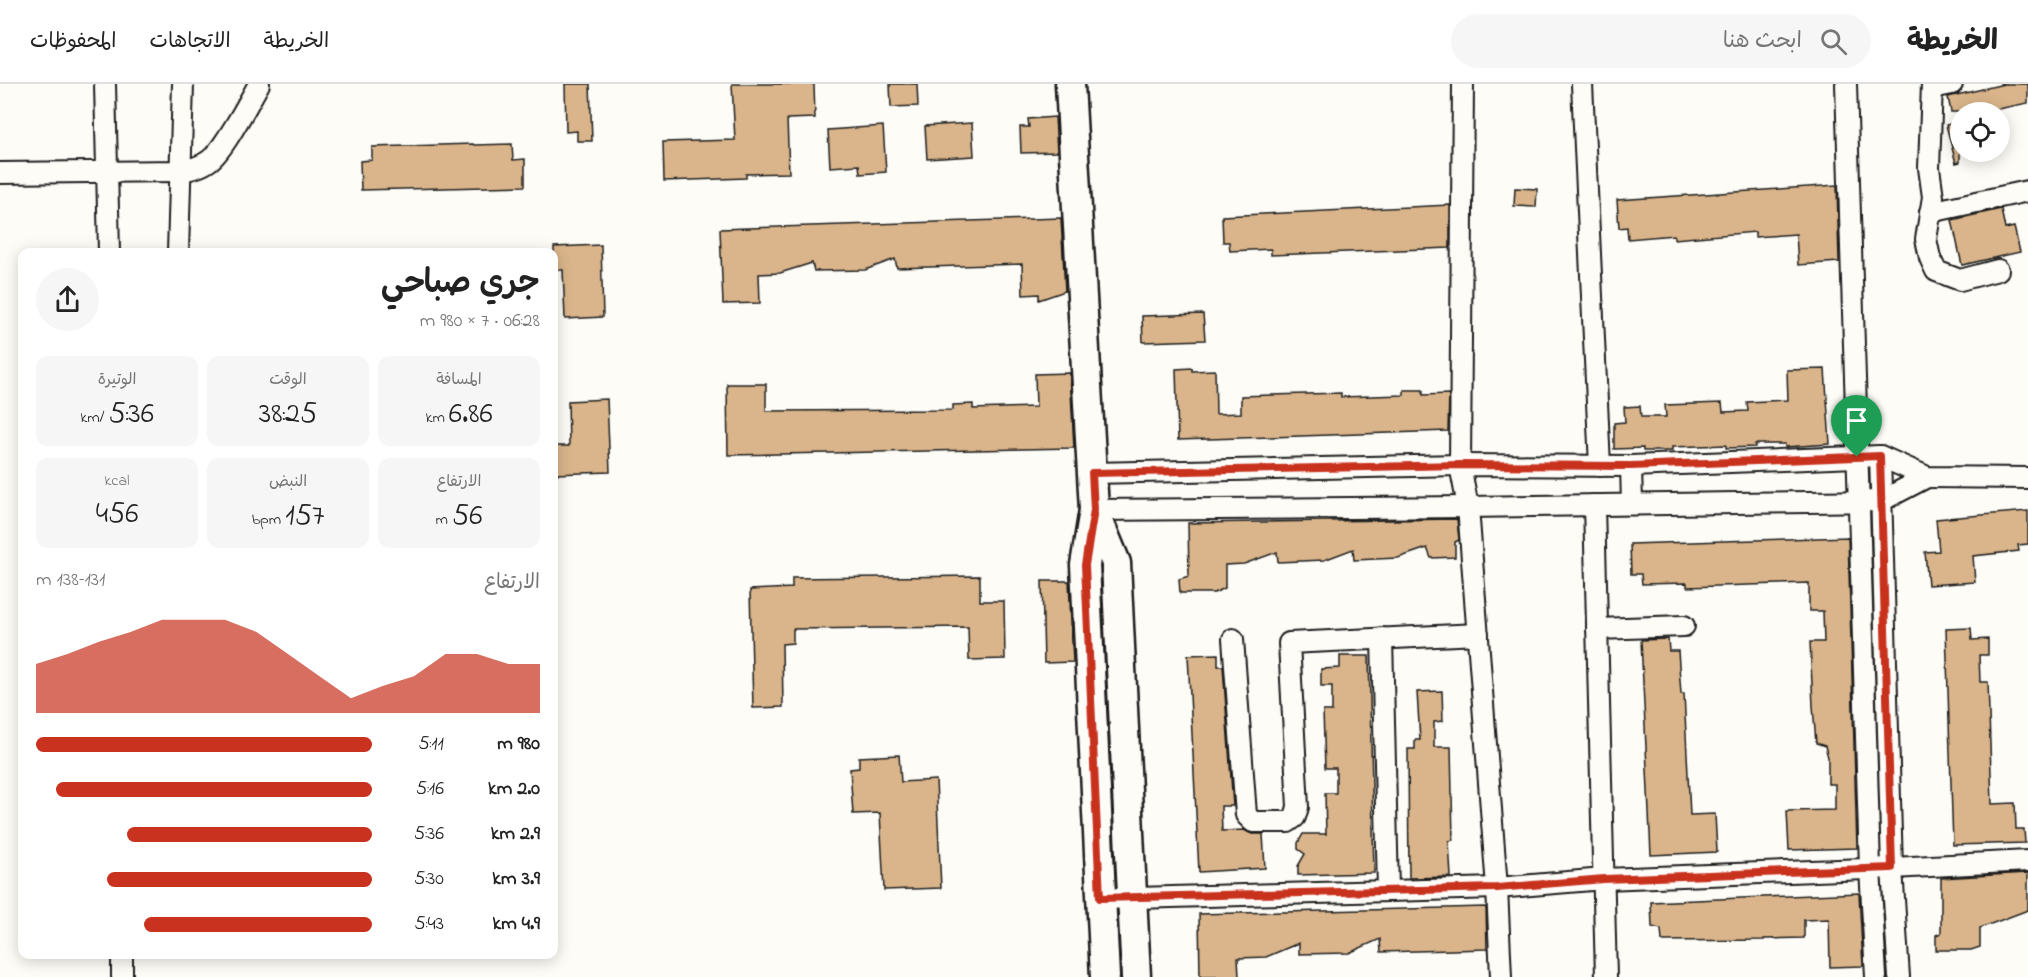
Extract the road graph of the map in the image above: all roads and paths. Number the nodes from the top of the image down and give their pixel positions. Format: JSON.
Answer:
{"nodes":[{"id":1,"x":105,"y":84,"type":"edge"},
{"id":2,"x":183,"y":84,"type":"edge"},
{"id":3,"x":259,"y":84,"type":"edge"},
{"id":4,"x":1070,"y":84,"type":"edge"},
{"id":5,"x":1463,"y":84,"type":"edge"},
{"id":6,"x":1582,"y":84,"type":"edge"},
{"id":7,"x":1846,"y":84,"type":"edge"},
{"id":8,"x":1952,"y":84,"type":"edge"},
{"id":9,"x":1932,"y":86,"type":"edge"},
{"id":10,"x":107,"y":171,"type":"junction"},
{"id":11,"x":180,"y":171,"type":"junction"},
{"id":12,"x":0,"y":173,"type":"edge"},
{"id":13,"x":2028,"y":191,"type":"edge"},
{"id":14,"x":1930,"y":212,"type":"junction"},
{"id":15,"x":109,"y":248,"type":"edge"},
{"id":16,"x":178,"y":248,"type":"edge"},
{"id":17,"x":1998,"y":270,"type":"dead end"},
{"id":18,"x":1880,"y":456,"type":"junction"},
{"id":19,"x":1857,"y":457,"type":"junction"},
{"id":20,"x":1460,"y":465,"type":"junction"},
{"id":21,"x":1600,"y":466,"type":"junction"},
{"id":22,"x":1631,"y":466,"type":"junction"},
{"id":23,"x":1092,"y":473,"type":"junction"},
{"id":24,"x":1927,"y":477,"type":"junction"},
{"id":25,"x":2028,"y":478,"type":"edge"},
{"id":26,"x":1857,"y":501,"type":"junction"},
{"id":27,"x":1881,"y":501,"type":"junction"},
{"id":28,"x":1632,"y":504,"type":"junction"},
{"id":29,"x":1594,"y":505,"type":"junction"},
{"id":30,"x":1468,"y":507,"type":"junction"},
{"id":31,"x":1094,"y":510,"type":"junction"},
{"id":32,"x":1684,"y":626,"type":"dead end"},
{"id":33,"x":1597,"y":629,"type":"junction"},
{"id":34,"x":1478,"y":634,"type":"junction"},
{"id":35,"x":1382,"y":638,"type":"junction"},
{"id":36,"x":1233,"y":639,"type":"dead end"},
{"id":37,"x":2028,"y":861,"type":"edge"},
{"id":38,"x":1870,"y":868,"type":"junction"},
{"id":39,"x":1892,"y":868,"type":"junction"},
{"id":40,"x":1604,"y":879,"type":"junction"},
{"id":41,"x":1497,"y":888,"type":"junction"},
{"id":42,"x":1388,"y":890,"type":"junction"},
{"id":43,"x":1132,"y":897,"type":"junction"},
{"id":44,"x":1100,"y":898,"type":"junction"},
{"id":45,"x":122,"y":959,"type":"edge"},
{"id":46,"x":122,"y":977,"type":"edge"},
{"id":47,"x":1105,"y":977,"type":"edge"},
{"id":48,"x":1136,"y":977,"type":"edge"},
{"id":49,"x":1501,"y":977,"type":"edge"},
{"id":50,"x":1606,"y":977,"type":"edge"},
{"id":51,"x":1876,"y":977,"type":"edge"},
{"id":52,"x":1899,"y":977,"type":"edge"}],
"edges":[{"from":1,"to":10,"type":"street"},
{"from":2,"to":11,"type":"street"},
{"from":3,"to":11,"type":"street"},
{"from":4,"to":23,"type":"main road"},
{"from":5,"to":20,"type":"street"},
{"from":6,"to":21,"type":"street"},
{"from":7,"to":19,"type":"street"},
{"from":8,"to":9,"type":"street"},
{"from":9,"to":14,"type":"street"},
{"from":10,"to":11,"type":"street"},
{"from":10,"to":12,"type":"street"},
{"from":10,"to":15,"type":"street"},
{"from":11,"to":16,"type":"street"},
{"from":13,"to":14,"type":"street"},
{"from":14,"to":17,"type":"street"},
{"from":18,"to":19,"type":"street"},
{"from":18,"to":24,"type":"street"},
{"from":18,"to":27,"type":"street"},
{"from":19,"to":22,"type":"street"},
{"from":19,"to":26,"type":"street"},
{"from":20,"to":21,"type":"street"},
{"from":20,"to":23,"type":"street"},
{"from":20,"to":30,"type":"street"},
{"from":21,"to":22,"type":"street"},
{"from":22,"to":28,"type":"street"},
{"from":23,"to":31,"type":"main road"},
{"from":24,"to":25,"type":"street"},
{"from":24,"to":27,"type":"street"},
{"from":26,"to":27,"type":"street"},
{"from":26,"to":28,"type":"street"},
{"from":26,"to":38,"type":"street"},
{"from":27,"to":39,"type":"street"},
{"from":28,"to":29,"type":"street"},
{"from":29,"to":30,"type":"street"},
{"from":29,"to":33,"type":"street"},
{"from":30,"to":31,"type":"street"},
{"from":30,"to":34,"type":"street"},
{"from":31,"to":43,"type":"main road"},
{"from":31,"to":44,"type":"main road"},
{"from":32,"to":33,"type":"street"},
{"from":33,"to":40,"type":"street"},
{"from":34,"to":35,"type":"street"},
{"from":34,"to":41,"type":"street"},
{"from":35,"to":36,"type":"street"},
{"from":35,"to":42,"type":"street"},
{"from":37,"to":39,"type":"street"},
{"from":38,"to":39,"type":"street"},
{"from":38,"to":40,"type":"street"},
{"from":38,"to":51,"type":"street"},
{"from":39,"to":52,"type":"street"},
{"from":40,"to":41,"type":"street"},
{"from":40,"to":50,"type":"street"},
{"from":41,"to":42,"type":"street"},
{"from":41,"to":49,"type":"street"},
{"from":42,"to":43,"type":"street"},
{"from":43,"to":44,"type":"street"},
{"from":43,"to":48,"type":"main road"},
{"from":44,"to":47,"type":"main road"},
{"from":45,"to":46,"type":"street"}]}
